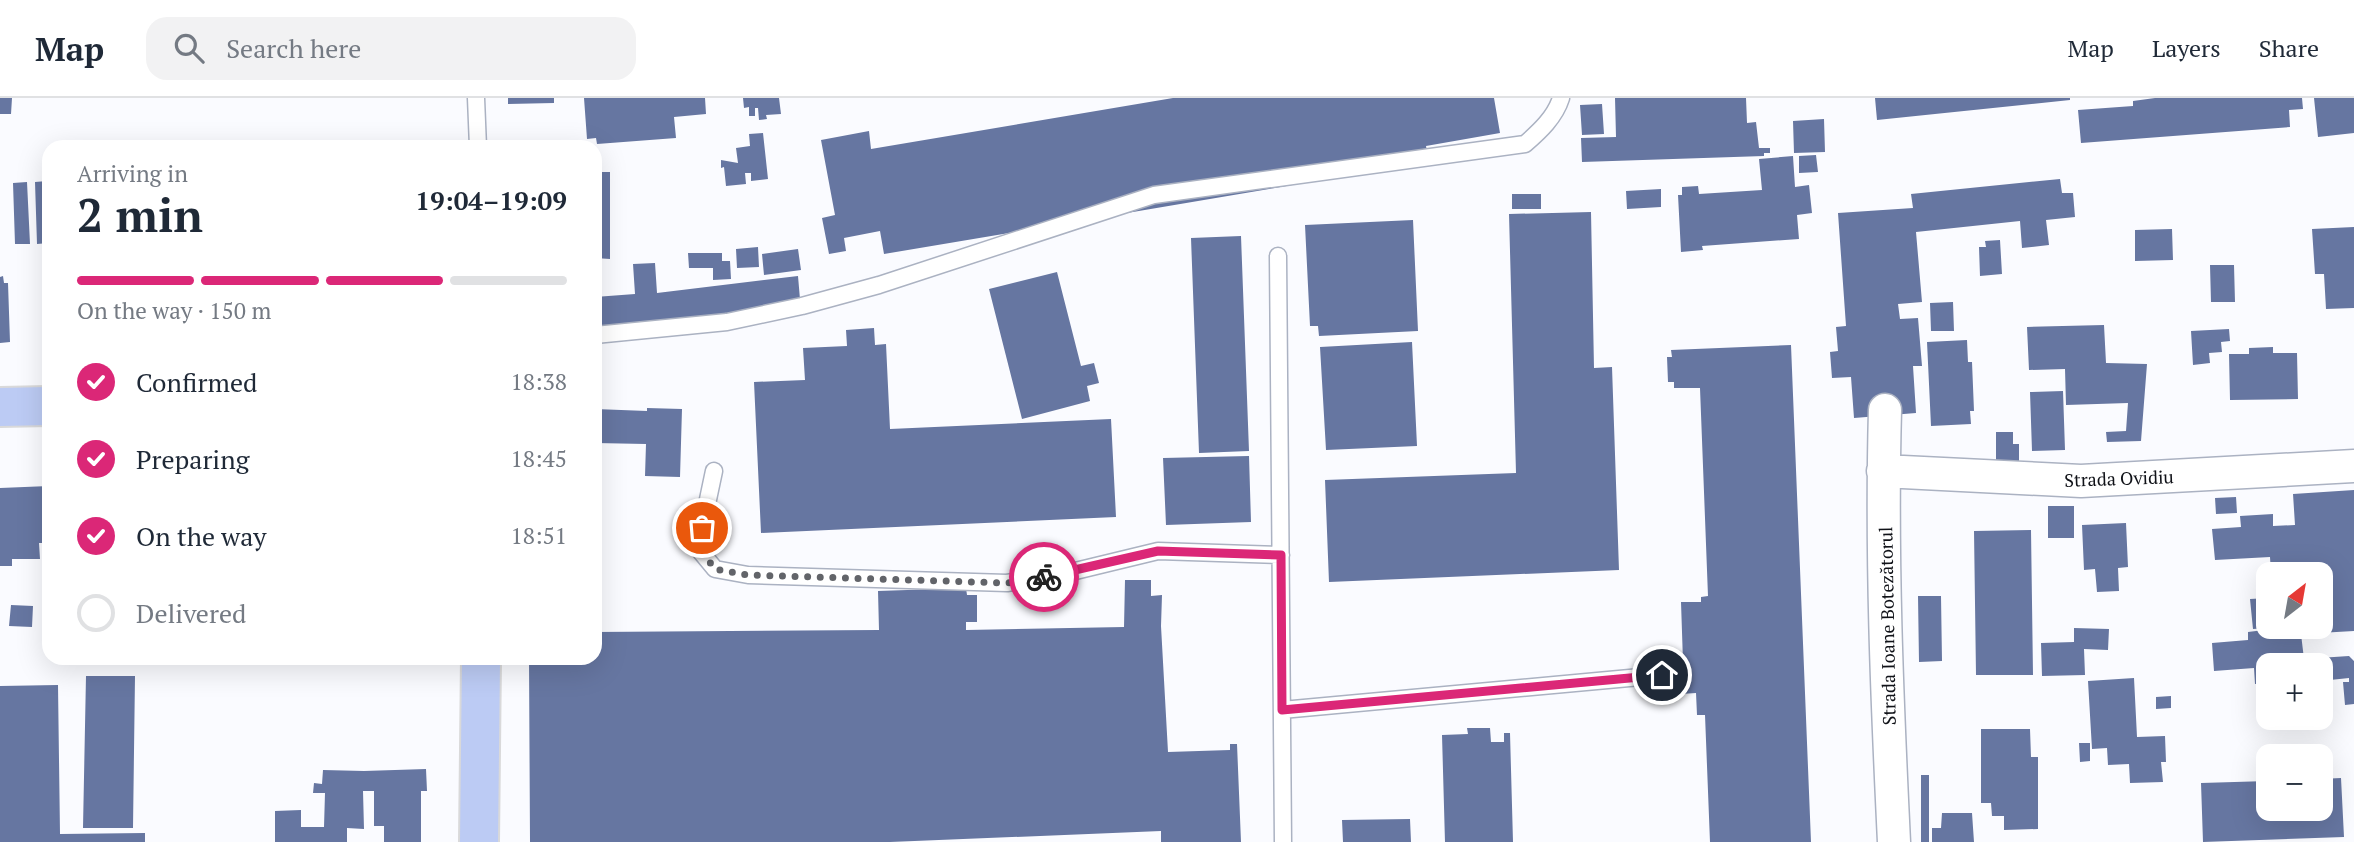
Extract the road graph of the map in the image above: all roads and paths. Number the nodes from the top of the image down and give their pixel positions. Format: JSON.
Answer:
{"nodes":[{"id":1,"x":476,"y":98,"type":"edge"},
{"id":2,"x":1561,"y":98,"type":"edge"},
{"id":3,"x":478,"y":140,"type":"edge"},
{"id":4,"x":1278,"y":256,"type":"dead end"},
{"id":5,"x":602,"y":334,"type":"edge"},
{"id":6,"x":42,"y":406,"type":"edge"},
{"id":7,"x":0,"y":407,"type":"edge"},
{"id":8,"x":1885,"y":410,"type":"dead end"},
{"id":9,"x":2354,"y":466,"type":"edge"},
{"id":10,"x":714,"y":471,"type":"dead end"},
{"id":11,"x":1883,"y":471,"type":"junction"},
{"id":12,"x":1281,"y":555,"type":"junction"},
{"id":13,"x":481,"y":665,"type":"edge"},
{"id":14,"x":1662,"y":675,"type":"dead end"},
{"id":15,"x":1282,"y":710,"type":"junction"},
{"id":16,"x":479,"y":842,"type":"edge"},
{"id":17,"x":1283,"y":842,"type":"edge"},
{"id":18,"x":1894,"y":842,"type":"edge"}],
"edges":[{"from":1,"to":3,"type":"lane"},
{"from":2,"to":5,"type":"lane"},
{"from":4,"to":12,"type":"lane"},
{"from":6,"to":7,"type":"main road"},
{"from":8,"to":11,"type":"street","name":"Strada Ioane Botezătorul"},
{"from":9,"to":11,"type":"street","name":"Strada Ovidiu"},
{"from":10,"to":12,"type":"lane"},
{"from":11,"to":18,"type":"street","name":"Strada Ioane Botezătorul"},
{"from":12,"to":15,"type":"lane"},
{"from":13,"to":16,"type":"main road"},
{"from":14,"to":15,"type":"lane"},
{"from":15,"to":17,"type":"lane"}]}
